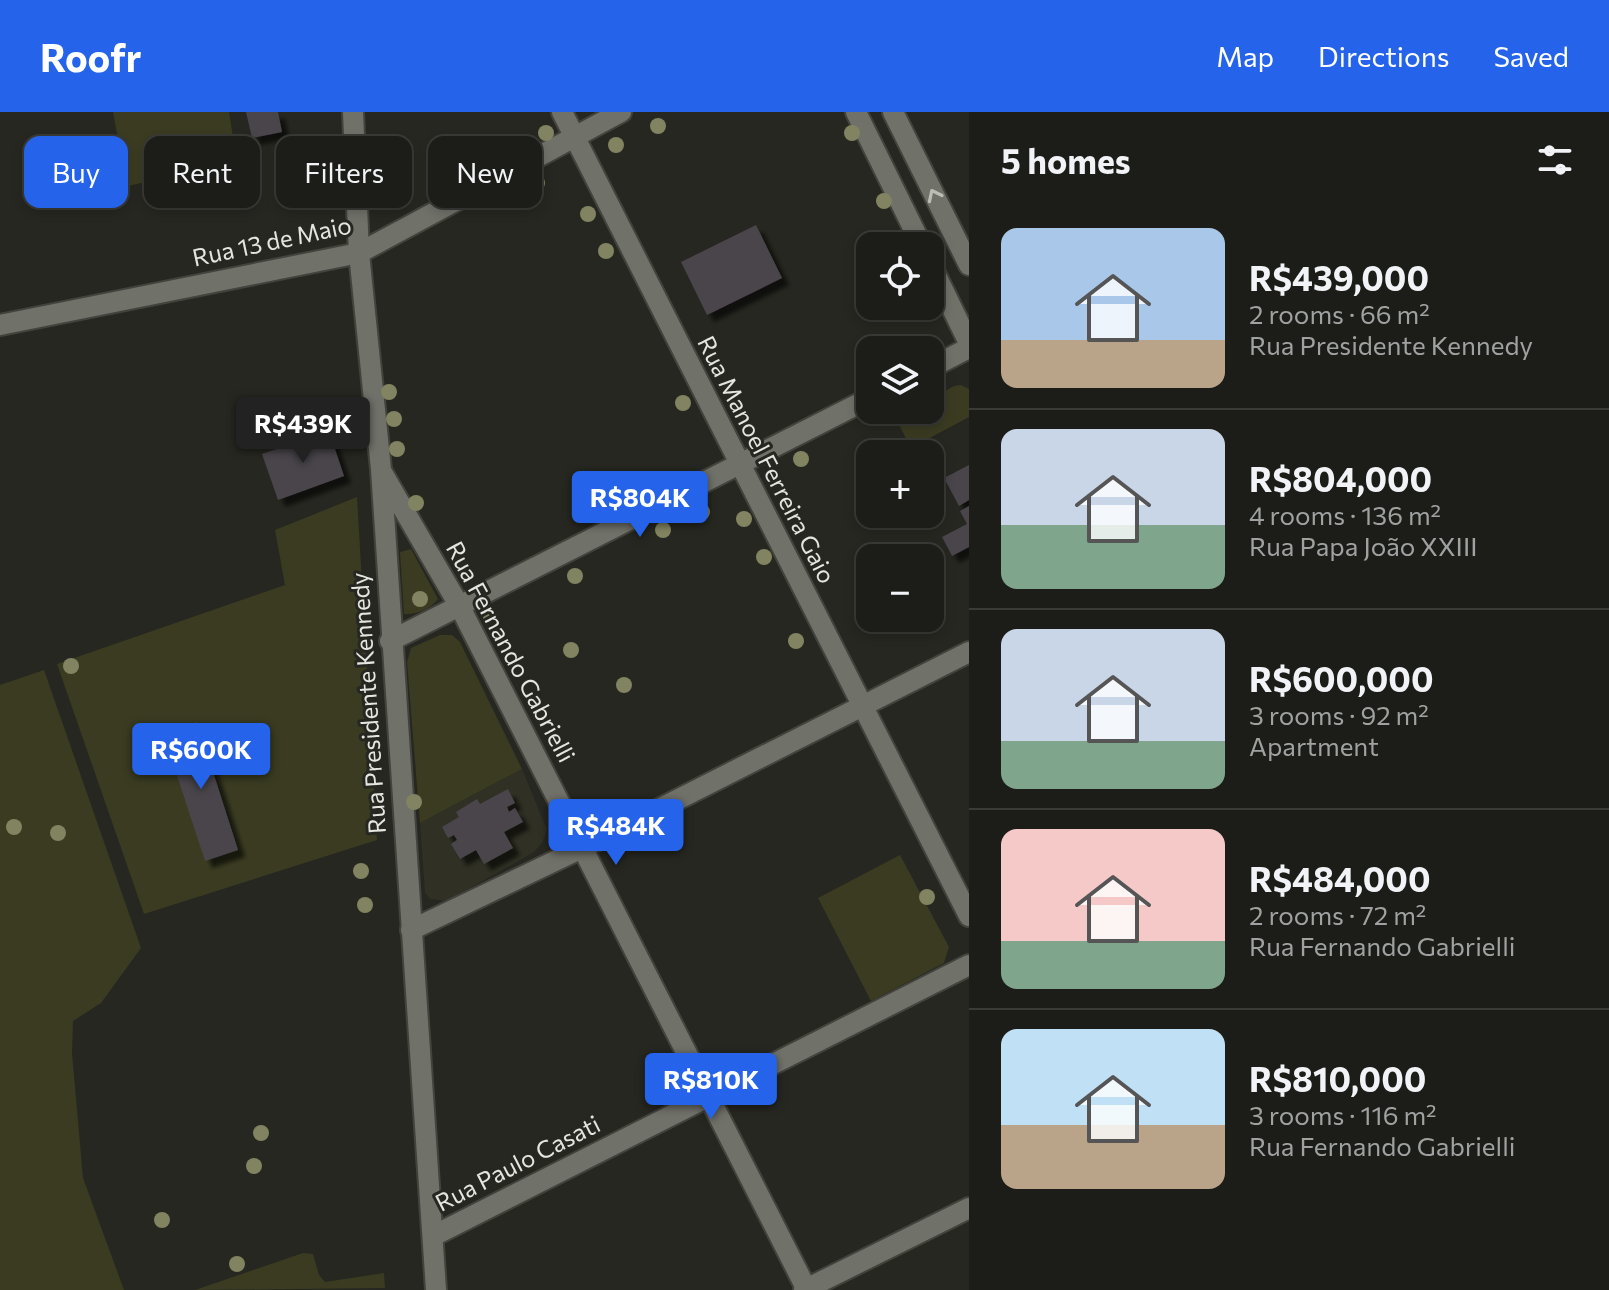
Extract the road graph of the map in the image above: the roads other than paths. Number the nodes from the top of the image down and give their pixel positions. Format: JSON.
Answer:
{"nodes":[{"id":1,"x":353,"y":112,"type":"edge"},
{"id":2,"x":562,"y":112,"type":"edge"},
{"id":3,"x":621,"y":112,"type":"edge"},
{"id":4,"x":856,"y":112,"type":"edge"},
{"id":5,"x":893,"y":112,"type":"edge"},
{"id":6,"x":574,"y":135,"type":"junction"},
{"id":7,"x":915,"y":232,"type":"edge"},
{"id":8,"x":359,"y":253,"type":"junction"},
{"id":9,"x":969,"y":265,"type":"edge"},
{"id":10,"x":944,"y":293,"type":"edge"},
{"id":11,"x":0,"y":325,"type":"edge"},
{"id":12,"x":969,"y":346,"type":"edge"},
{"id":13,"x":944,"y":360,"type":"edge"},
{"id":14,"x":856,"y":405,"type":"edge"},
{"id":15,"x":739,"y":464,"type":"junction"},
{"id":16,"x":381,"y":469,"type":"junction"},
{"id":17,"x":460,"y":607,"type":"junction"},
{"id":18,"x":390,"y":641,"type":"junction"},
{"id":19,"x":969,"y":652,"type":"edge"},
{"id":20,"x":861,"y":707,"type":"junction"},
{"id":21,"x":582,"y":848,"type":"junction"},
{"id":22,"x":969,"y":916,"type":"edge"},
{"id":23,"x":411,"y":930,"type":"junction"},
{"id":24,"x":969,"y":965,"type":"edge"},
{"id":25,"x":708,"y":1098,"type":"junction"},
{"id":26,"x":969,"y":1208,"type":"edge"},
{"id":27,"x":433,"y":1236,"type":"junction"},
{"id":28,"x":436,"y":1290,"type":"edge"},
{"id":29,"x":806,"y":1290,"type":"edge"}],
"edges":[{"from":1,"to":8,"type":"street","name":"Rua Presidente Kennedy"},
{"from":2,"to":6,"type":"street","name":"Rua Manoel Ferreira Gaio"},
{"from":3,"to":6,"type":"street","name":"Rua 13 de Maio"},
{"from":4,"to":7,"type":"street"},
{"from":9,"to":5,"type":"street","one_way":true},
{"from":6,"to":8,"type":"street","name":"Rua 13 de Maio"},
{"from":6,"to":15,"type":"street","name":"Rua Manoel Ferreira Gaio"},
{"from":8,"to":11,"type":"street","name":"Rua 13 de Maio"},
{"from":8,"to":16,"type":"street","name":"Rua Presidente Kennedy"},
{"from":10,"to":12,"type":"street"},
{"from":12,"to":13,"type":"street"},
{"from":14,"to":15,"type":"street"},
{"from":15,"to":17,"type":"street"},
{"from":15,"to":20,"type":"street","name":"Rua Manoel Ferreira Gaio"},
{"from":16,"to":17,"type":"street","name":"Rua Fernando Gabrielli"},
{"from":16,"to":18,"type":"street","name":"Rua Presidente Kennedy"},
{"from":17,"to":18,"type":"street"},
{"from":17,"to":21,"type":"street","name":"Rua Fernando Gabrielli"},
{"from":18,"to":23,"type":"street","name":"Rua Presidente Kennedy"},
{"from":19,"to":20,"type":"street"},
{"from":20,"to":21,"type":"street"},
{"from":20,"to":22,"type":"street","name":"Rua Manoel Ferreira Gaio"},
{"from":21,"to":23,"type":"street"},
{"from":21,"to":25,"type":"street","name":"Rua Fernando Gabrielli"},
{"from":23,"to":27,"type":"street","name":"Rua Presidente Kennedy"},
{"from":24,"to":25,"type":"street","name":"Rua Paulo Casati"},
{"from":25,"to":27,"type":"street","name":"Rua Paulo Casati"},
{"from":25,"to":29,"type":"street","name":"Rua Fernando Gabrielli"},
{"from":26,"to":29,"type":"street"},
{"from":27,"to":28,"type":"street","name":"Rua Presidente Kennedy"}]}
